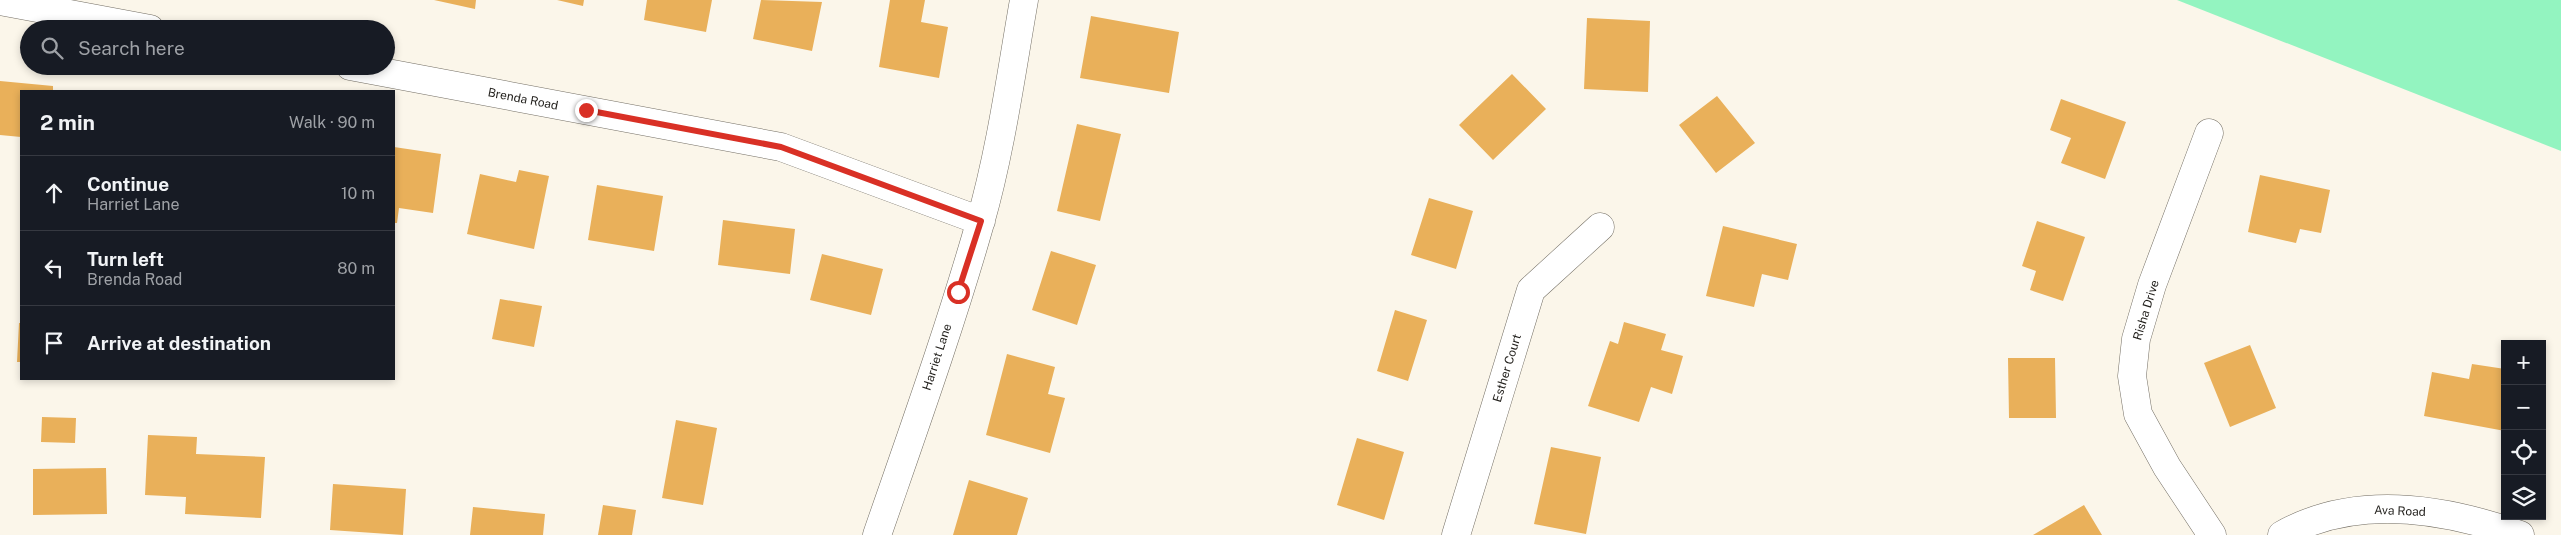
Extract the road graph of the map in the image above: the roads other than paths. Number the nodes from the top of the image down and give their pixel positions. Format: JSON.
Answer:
{"nodes":[{"id":1,"x":1024,"y":0,"type":"edge"},
{"id":2,"x":0,"y":1,"type":"edge"},
{"id":3,"x":102,"y":20,"type":"edge"},
{"id":4,"x":395,"y":74,"type":"edge"},
{"id":5,"x":2209,"y":132,"type":"dead end"},
{"id":6,"x":981,"y":221,"type":"junction"},
{"id":7,"x":1600,"y":227,"type":"dead end"},
{"id":8,"x":877,"y":535,"type":"edge"},
{"id":9,"x":1456,"y":535,"type":"edge"},
{"id":10,"x":2212,"y":535,"type":"edge"},
{"id":11,"x":2282,"y":535,"type":"edge"},
{"id":12,"x":2520,"y":535,"type":"edge"}],
"edges":[{"from":1,"to":6,"type":"street","name":"Harriet Lane"},
{"from":2,"to":3,"type":"street"},
{"from":4,"to":6,"type":"street","name":"Brenda Road"},
{"from":5,"to":10,"type":"street","name":"Risha Drive"},
{"from":6,"to":8,"type":"street","name":"Harriet Lane"},
{"from":7,"to":9,"type":"street","name":"Esther Court"},
{"from":11,"to":12,"type":"street","name":"Ava Road"}]}
